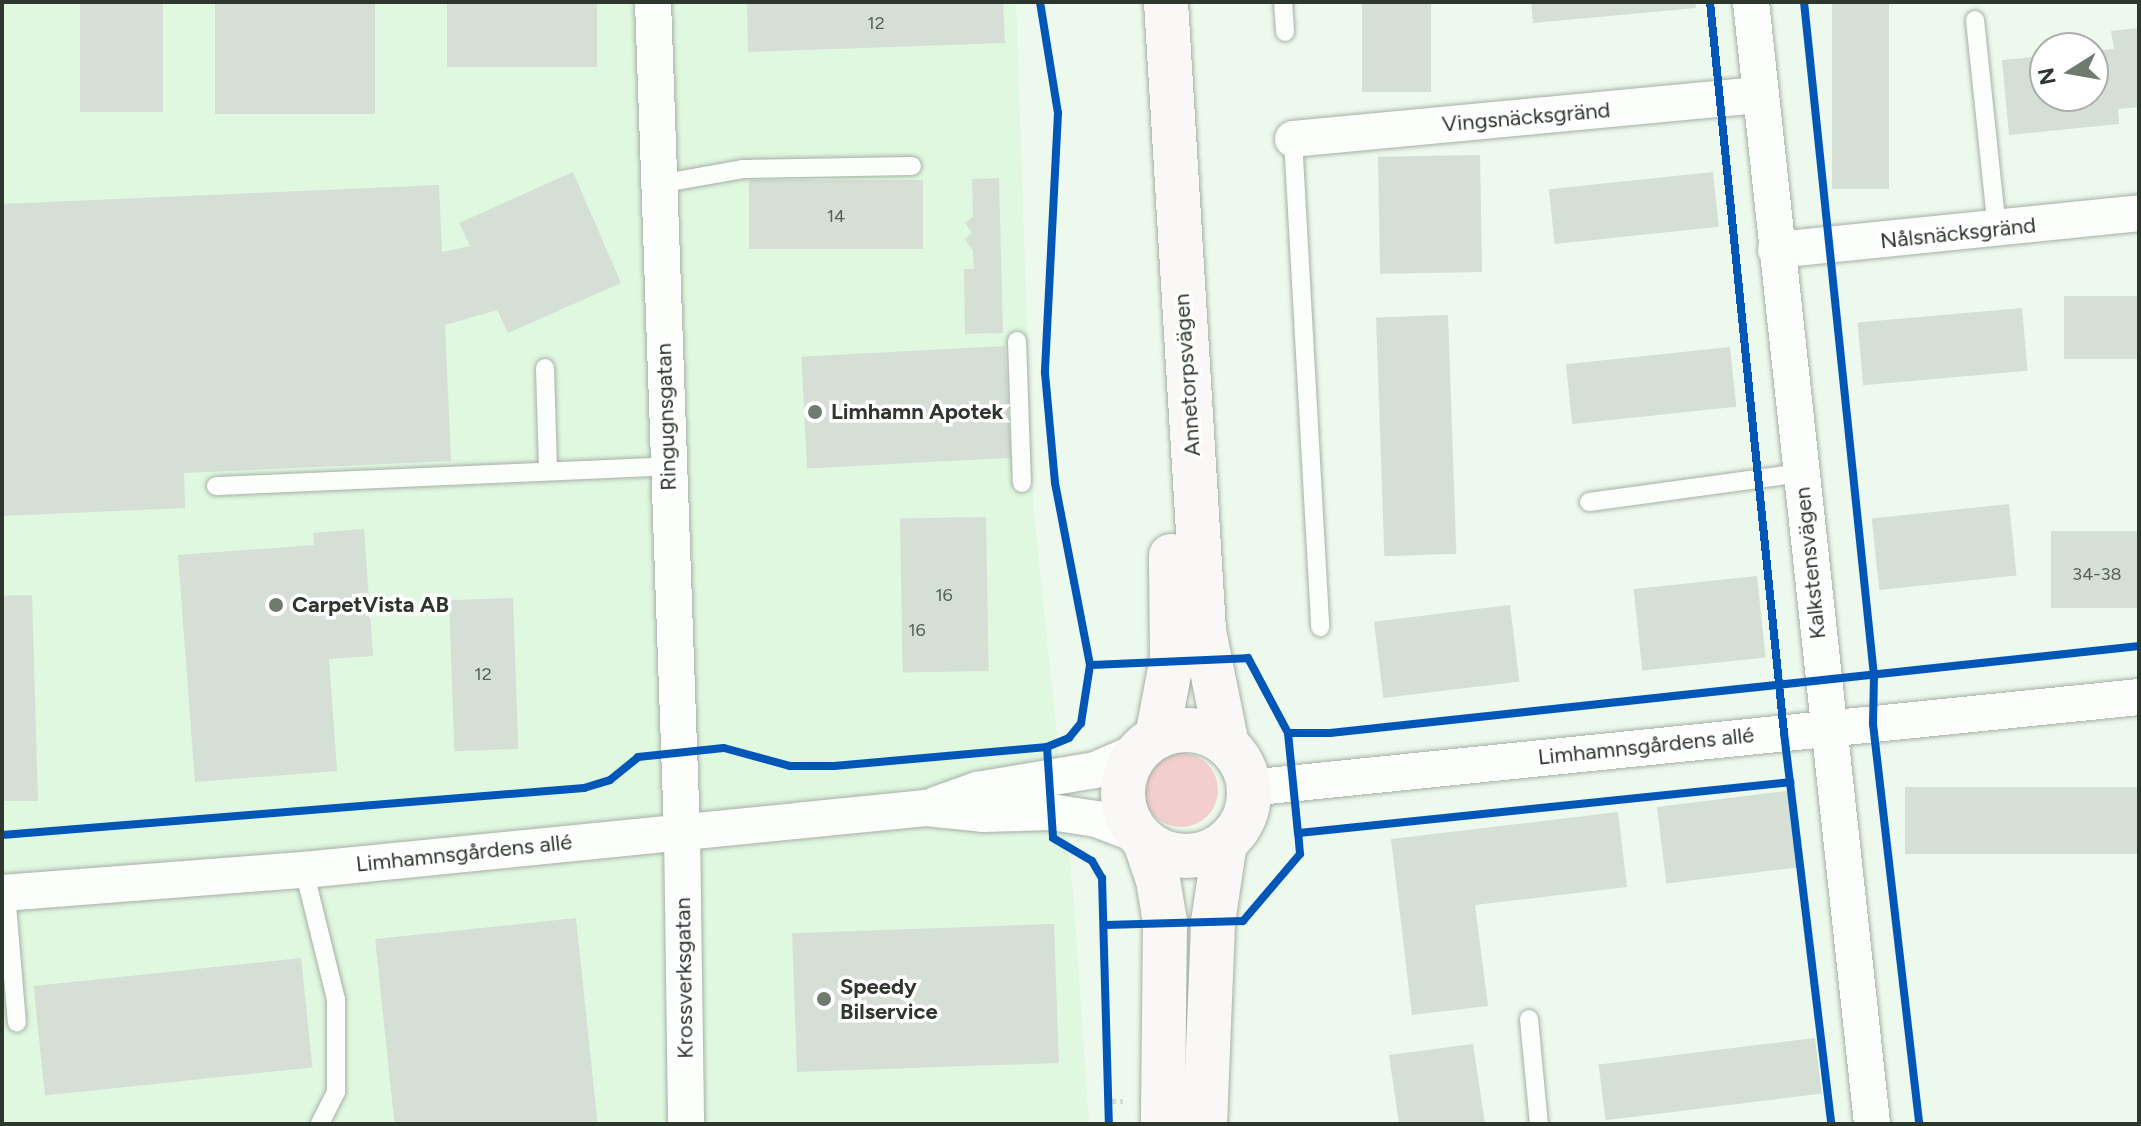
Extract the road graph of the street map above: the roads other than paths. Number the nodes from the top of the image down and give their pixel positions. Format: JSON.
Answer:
{"nodes":[{"id":1,"x":653,"y":2,"type":"edge"},
{"id":2,"x":1148,"y":2,"type":"edge"},
{"id":3,"x":1166,"y":2,"type":"edge"},
{"id":4,"x":1283,"y":2,"type":"edge"},
{"id":5,"x":1751,"y":2,"type":"edge"},
{"id":6,"x":1975,"y":20,"type":"dead end"},
{"id":7,"x":1285,"y":32,"type":"dead end"},
{"id":8,"x":1759,"y":95,"type":"junction"},
{"id":9,"x":1293,"y":139,"type":"joint"},
{"id":10,"x":912,"y":166,"type":"dead end"},
{"id":11,"x":659,"y":184,"type":"junction"},
{"id":12,"x":2139,"y":213,"type":"edge"},
{"id":13,"x":1997,"y":230,"type":"junction"},
{"id":14,"x":1776,"y":250,"type":"junction"},
{"id":15,"x":1017,"y":341,"type":"dead end"},
{"id":16,"x":545,"y":368,"type":"dead end"},
{"id":17,"x":667,"y":466,"type":"junction"},
{"id":18,"x":548,"y":471,"type":"junction"},
{"id":19,"x":1801,"y":473,"type":"junction"},
{"id":20,"x":1022,"y":483,"type":"dead end"},
{"id":21,"x":216,"y":486,"type":"dead end"},
{"id":22,"x":1589,"y":502,"type":"dead end"},
{"id":23,"x":1320,"y":627,"type":"dead end"},
{"id":24,"x":2139,"y":697,"type":"edge"},
{"id":25,"x":1828,"y":729,"type":"junction"},
{"id":26,"x":1147,"y":744,"type":"junction"},
{"id":27,"x":1227,"y":745,"type":"junction"},
{"id":28,"x":1249,"y":788,"type":"junction"},
{"id":29,"x":926,"y":808,"type":"junction"},
{"id":30,"x":682,"y":831,"type":"junction"},
{"id":31,"x":1141,"y":839,"type":"junction"},
{"id":32,"x":1225,"y":843,"type":"junction"},
{"id":33,"x":304,"y":870,"type":"junction"},
{"id":34,"x":4,"y":893,"type":"edge"},
{"id":35,"x":1529,"y":1019,"type":"dead end"},
{"id":36,"x":17,"y":1023,"type":"dead end"},
{"id":37,"x":320,"y":1124,"type":"edge"},
{"id":38,"x":686,"y":1124,"type":"edge"},
{"id":39,"x":1163,"y":1124,"type":"edge"},
{"id":40,"x":1205,"y":1124,"type":"edge"},
{"id":41,"x":1539,"y":1124,"type":"edge"},
{"id":42,"x":1872,"y":1124,"type":"edge"}],
"edges":[{"from":1,"to":11,"type":"street","name":"Ringugnsgatan"},
{"from":2,"to":26,"type":"main road","name":"Annetorpsvägen"},
{"from":3,"to":27,"type":"main road","name":"Annetorpsvägen"},
{"from":4,"to":7,"type":"lane"},
{"from":5,"to":8,"type":"street","name":"Kalkstensvägen"},
{"from":6,"to":13,"type":"lane"},
{"from":8,"to":9,"type":"street","name":"Vingsnäcksgränd"},
{"from":8,"to":14,"type":"street","name":"Kalkstensvägen"},
{"from":9,"to":23,"type":"lane"},
{"from":10,"to":11,"type":"lane"},
{"from":11,"to":17,"type":"street","name":"Ringugnsgatan"},
{"from":12,"to":13,"type":"street","name":"Nålsnäcksgränd"},
{"from":13,"to":14,"type":"street","name":"Nålsnäcksgränd"},
{"from":14,"to":19,"type":"street","name":"Kalkstensvägen"},
{"from":15,"to":20,"type":"lane"},
{"from":16,"to":18,"type":"lane"},
{"from":17,"to":18,"type":"lane"},
{"from":17,"to":30,"type":"street","name":"Ringugnsgatan"},
{"from":18,"to":21,"type":"lane"},
{"from":19,"to":22,"type":"lane"},
{"from":19,"to":25,"type":"street","name":"Kalkstensvägen"},
{"from":24,"to":25,"type":"street","name":"Limhamnsgårdens allé"},
{"from":25,"to":28,"type":"street","name":"Limhamnsgårdens allé"},
{"from":25,"to":42,"type":"street","name":"Kalkstensvägen"},
{"from":26,"to":27,"type":"main road"},
{"from":26,"to":29,"type":"street","name":"Limhamnsgårdens allé"},
{"from":26,"to":31,"type":"main road","name":"Annetorpsvägen"},
{"from":27,"to":28,"type":"main road","name":"Annetorpsvägen"},
{"from":28,"to":32,"type":"main road"},
{"from":29,"to":30,"type":"street","name":"Limhamnsgårdens allé"},
{"from":29,"to":31,"type":"street","name":"Limhamnsgårdens allé"},
{"from":30,"to":33,"type":"street","name":"Limhamnsgårdens allé"},
{"from":30,"to":38,"type":"street","name":"Krossverksgatan"},
{"from":31,"to":32,"type":"main road"},
{"from":31,"to":39,"type":"main road","name":"Annetorpsvägen"},
{"from":32,"to":40,"type":"main road"},
{"from":33,"to":34,"type":"street","name":"Limhamnsgårdens allé"},
{"from":33,"to":37,"type":"lane"},
{"from":34,"to":36,"type":"lane"},
{"from":35,"to":41,"type":"lane"}]}
